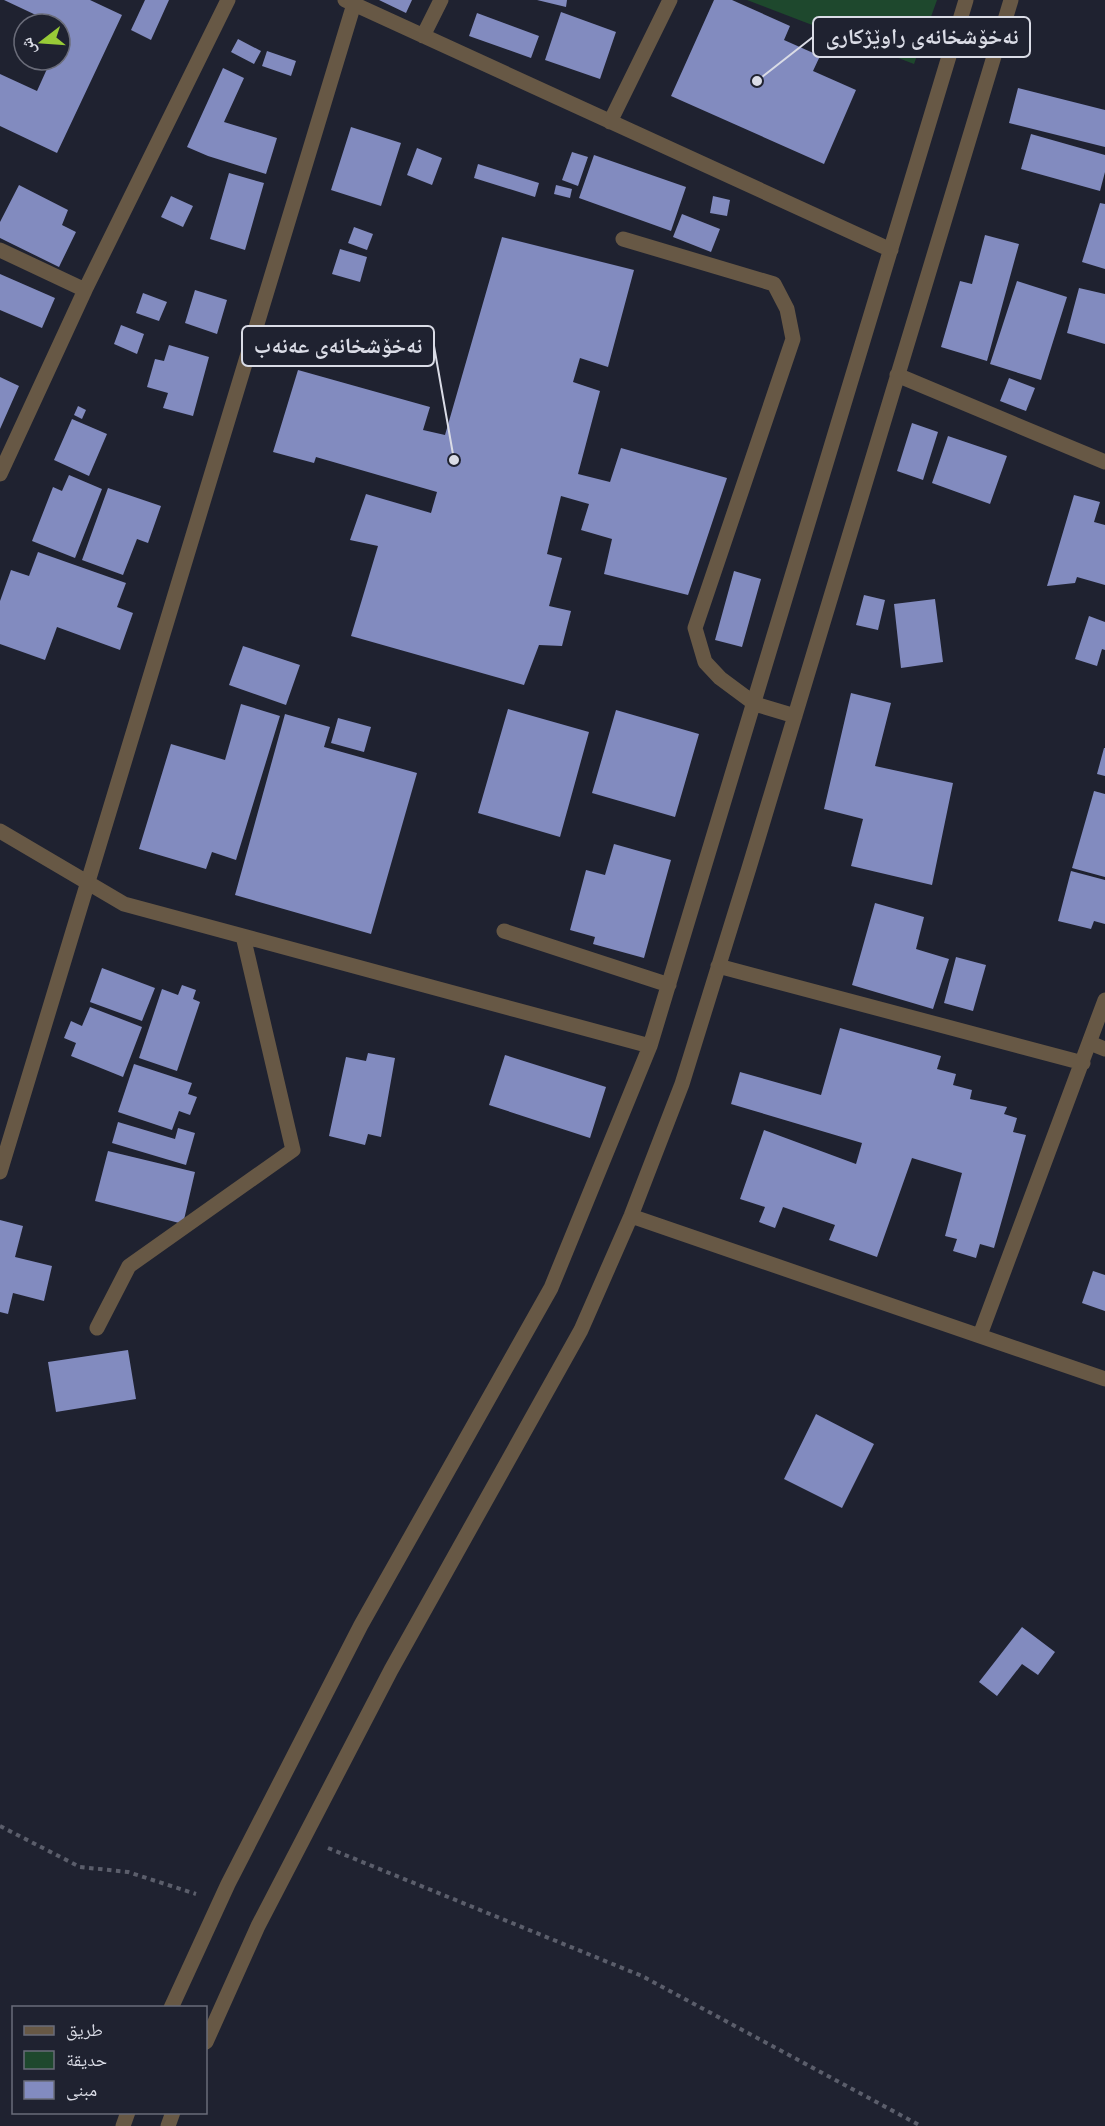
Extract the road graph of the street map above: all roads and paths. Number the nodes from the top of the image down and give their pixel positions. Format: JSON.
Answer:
{"nodes":[{"id":1,"x":228,"y":0,"type":"edge"},
{"id":2,"x":441,"y":0,"type":"edge"},
{"id":3,"x":670,"y":0,"type":"edge"},
{"id":4,"x":966,"y":0,"type":"edge"},
{"id":5,"x":1011,"y":0,"type":"edge"},
{"id":6,"x":350,"y":2,"type":"edge"},
{"id":7,"x":423,"y":36,"type":"junction"},
{"id":8,"x":610,"y":122,"type":"junction"},
{"id":9,"x":623,"y":239,"type":"dead end"},
{"id":10,"x":0,"y":250,"type":"edge"},
{"id":11,"x":891,"y":250,"type":"junction"},
{"id":12,"x":85,"y":291,"type":"junction"},
{"id":13,"x":897,"y":375,"type":"junction"},
{"id":14,"x":1105,"y":462,"type":"edge"},
{"id":15,"x":0,"y":474,"type":"edge"},
{"id":16,"x":755,"y":704,"type":"junction"},
{"id":17,"x":795,"y":716,"type":"junction"},
{"id":18,"x":0,"y":831,"type":"edge"},
{"id":19,"x":88,"y":882,"type":"junction"},
{"id":20,"x":504,"y":931,"type":"dead end"},
{"id":21,"x":243,"y":936,"type":"junction"},
{"id":22,"x":718,"y":966,"type":"junction"},
{"id":23,"x":669,"y":985,"type":"junction"},
{"id":24,"x":1105,"y":1000,"type":"edge"},
{"id":25,"x":1090,"y":1043,"type":"junction"},
{"id":26,"x":650,"y":1046,"type":"junction"},
{"id":27,"x":1105,"y":1049,"type":"edge"},
{"id":28,"x":1083,"y":1063,"type":"junction"},
{"id":29,"x":0,"y":1172,"type":"edge"},
{"id":30,"x":631,"y":1216,"type":"junction"},
{"id":31,"x":97,"y":1328,"type":"dead end"},
{"id":32,"x":980,"y":1335,"type":"junction"},
{"id":33,"x":1105,"y":1379,"type":"edge"},
{"id":34,"x":0,"y":1826,"type":"edge"},
{"id":35,"x":304,"y":1838,"type":"junction"},
{"id":36,"x":219,"y":1902,"type":"junction"},
{"id":37,"x":171,"y":2006,"type":"edge"},
{"id":38,"x":207,"y":2040,"type":"edge"},
{"id":39,"x":921,"y":2126,"type":"edge"}],
"edges":[{"from":1,"to":12,"type":"street"},
{"from":2,"to":7,"type":"street"},
{"from":3,"to":8,"type":"street"},
{"from":4,"to":11,"type":"street"},
{"from":5,"to":13,"type":"street"},
{"from":6,"to":7,"type":"street"},
{"from":6,"to":19,"type":"street"},
{"from":7,"to":8,"type":"street"},
{"from":8,"to":11,"type":"street"},
{"from":9,"to":16,"type":"street"},
{"from":10,"to":12,"type":"street"},
{"from":11,"to":16,"type":"street"},
{"from":12,"to":15,"type":"street"},
{"from":13,"to":14,"type":"street"},
{"from":13,"to":17,"type":"street"},
{"from":16,"to":17,"type":"street"},
{"from":16,"to":23,"type":"street"},
{"from":17,"to":22,"type":"street"},
{"from":18,"to":19,"type":"street"},
{"from":19,"to":21,"type":"street"},
{"from":19,"to":29,"type":"street"},
{"from":20,"to":23,"type":"street"},
{"from":21,"to":26,"type":"street"},
{"from":21,"to":31,"type":"street"},
{"from":22,"to":28,"type":"street"},
{"from":22,"to":30,"type":"street"},
{"from":23,"to":26,"type":"street"},
{"from":24,"to":25,"type":"street"},
{"from":25,"to":27,"type":"street"},
{"from":25,"to":28,"type":"street"},
{"from":26,"to":36,"type":"street"},
{"from":28,"to":32,"type":"street"},
{"from":30,"to":32,"type":"street"},
{"from":30,"to":35,"type":"street"},
{"from":32,"to":33,"type":"street"},
{"from":34,"to":36,"type":"path"},
{"from":35,"to":38,"type":"street"},
{"from":35,"to":39,"type":"path"},
{"from":36,"to":37,"type":"street"}]}
